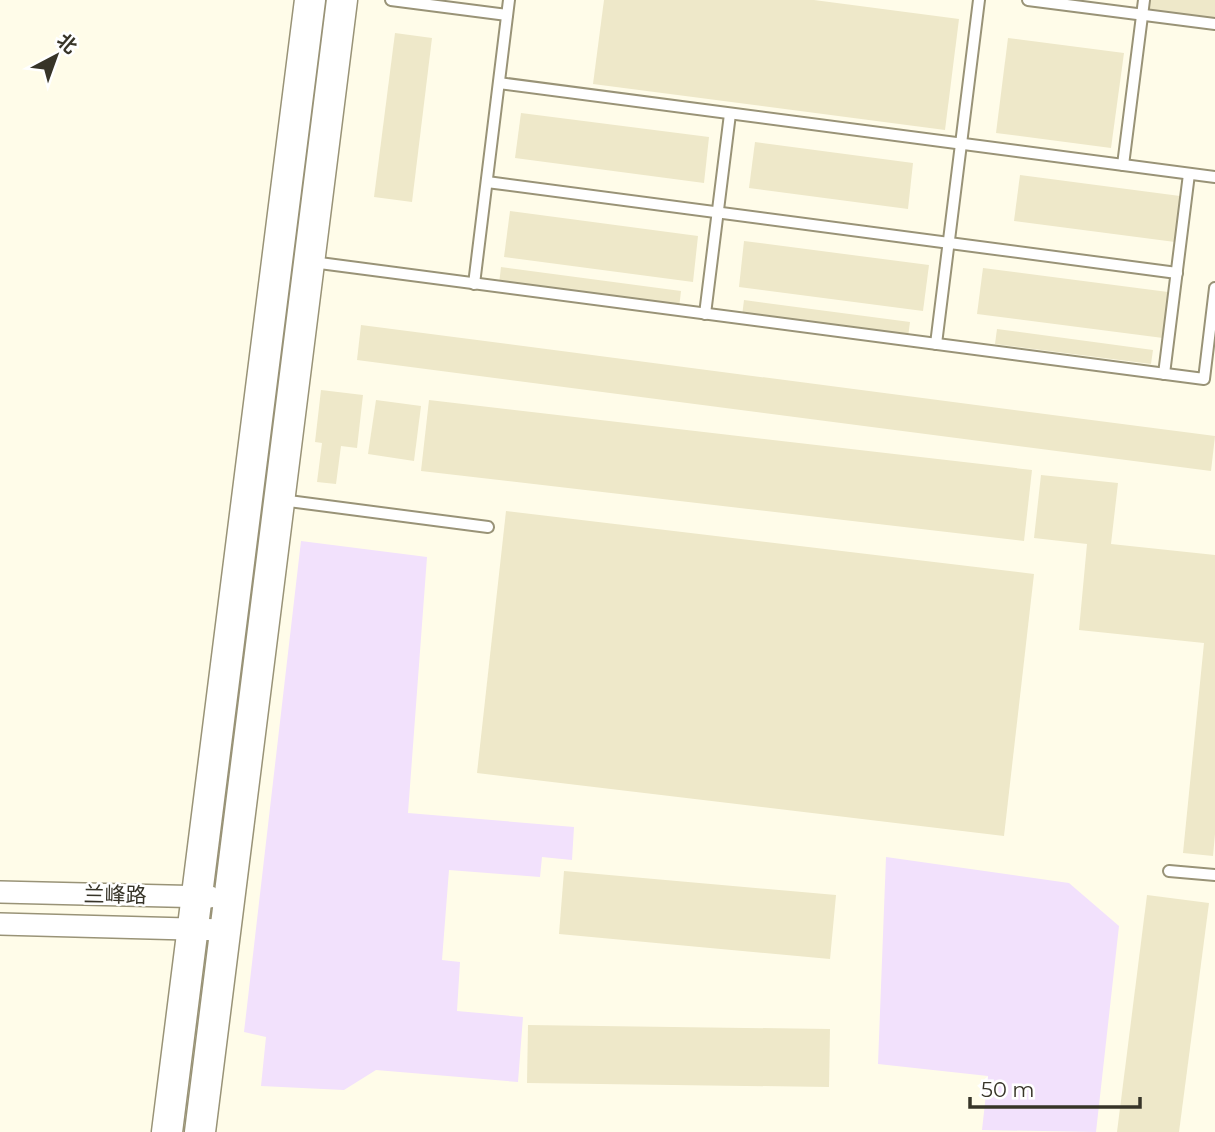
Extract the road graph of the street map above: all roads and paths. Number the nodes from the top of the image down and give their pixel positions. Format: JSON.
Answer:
{"nodes":[{"id":1,"x":310,"y":0,"type":"edge"},
{"id":2,"x":342,"y":0,"type":"edge"},
{"id":3,"x":391,"y":0,"type":"edge"},
{"id":4,"x":509,"y":0,"type":"edge"},
{"id":5,"x":979,"y":0,"type":"edge"},
{"id":6,"x":1028,"y":0,"type":"edge"},
{"id":7,"x":1144,"y":0,"type":"edge"},
{"id":8,"x":508,"y":15,"type":"junction"},
{"id":9,"x":1142,"y":15,"type":"junction"},
{"id":10,"x":1215,"y":24,"type":"edge"},
{"id":11,"x":499,"y":83,"type":"junction"},
{"id":12,"x":730,"y":114,"type":"junction"},
{"id":13,"x":961,"y":144,"type":"junction"},
{"id":14,"x":1123,"y":165,"type":"junction"},
{"id":15,"x":1189,"y":174,"type":"junction"},
{"id":16,"x":1215,"y":177,"type":"edge"},
{"id":17,"x":487,"y":183,"type":"junction"},
{"id":18,"x":718,"y":213,"type":"junction"},
{"id":19,"x":948,"y":243,"type":"junction"},
{"id":20,"x":293,"y":260,"type":"junction"},
{"id":21,"x":1177,"y":273,"type":"junction"},
{"id":22,"x":474,"y":284,"type":"junction"},
{"id":23,"x":1215,"y":288,"type":"edge"},
{"id":24,"x":705,"y":314,"type":"junction"},
{"id":25,"x":936,"y":344,"type":"junction"},
{"id":26,"x":1164,"y":374,"type":"junction"},
{"id":27,"x":263,"y":498,"type":"junction"},
{"id":28,"x":488,"y":527,"type":"dead end"},
{"id":29,"x":1169,"y":872,"type":"dead end"},
{"id":30,"x":1215,"y":875,"type":"edge"},
{"id":31,"x":0,"y":892,"type":"edge"},
{"id":32,"x":197,"y":897,"type":"junction"},
{"id":33,"x":229,"y":897,"type":"junction"},
{"id":34,"x":0,"y":924,"type":"edge"},
{"id":35,"x":192,"y":929,"type":"junction"},
{"id":36,"x":225,"y":930,"type":"junction"},
{"id":37,"x":167,"y":1132,"type":"edge"},
{"id":38,"x":200,"y":1132,"type":"edge"}],
"edges":[{"from":1,"to":20,"type":"street"},
{"from":2,"to":20,"type":"street"},
{"from":3,"to":8,"type":"lane"},
{"from":4,"to":8,"type":"lane"},
{"from":5,"to":13,"type":"lane"},
{"from":6,"to":9,"type":"lane"},
{"from":7,"to":9,"type":"lane"},
{"from":8,"to":11,"type":"lane"},
{"from":9,"to":10,"type":"lane"},
{"from":9,"to":14,"type":"lane"},
{"from":11,"to":12,"type":"lane"},
{"from":11,"to":17,"type":"lane"},
{"from":12,"to":13,"type":"lane"},
{"from":12,"to":18,"type":"lane"},
{"from":13,"to":14,"type":"lane"},
{"from":13,"to":19,"type":"lane"},
{"from":14,"to":15,"type":"lane"},
{"from":15,"to":16,"type":"lane"},
{"from":15,"to":21,"type":"lane"},
{"from":17,"to":18,"type":"lane"},
{"from":17,"to":22,"type":"lane"},
{"from":18,"to":19,"type":"lane"},
{"from":18,"to":24,"type":"lane"},
{"from":19,"to":21,"type":"lane"},
{"from":19,"to":25,"type":"lane"},
{"from":20,"to":22,"type":"lane"},
{"from":20,"to":27,"type":"street"},
{"from":21,"to":26,"type":"lane"},
{"from":22,"to":24,"type":"lane"},
{"from":23,"to":26,"type":"lane"},
{"from":24,"to":25,"type":"lane"},
{"from":25,"to":26,"type":"lane"},
{"from":27,"to":28,"type":"lane"},
{"from":27,"to":32,"type":"street"},
{"from":27,"to":33,"type":"street"},
{"from":29,"to":30,"type":"lane"},
{"from":31,"to":32,"type":"street","name":"兰峰路"},
{"from":32,"to":33,"type":"street","name":"兰峰路"},
{"from":32,"to":35,"type":"street"},
{"from":33,"to":36,"type":"street"},
{"from":34,"to":35,"type":"street","name":"兰峰路"},
{"from":35,"to":36,"type":"street","name":"兰峰路"},
{"from":35,"to":37,"type":"street"},
{"from":36,"to":38,"type":"street"}]}
